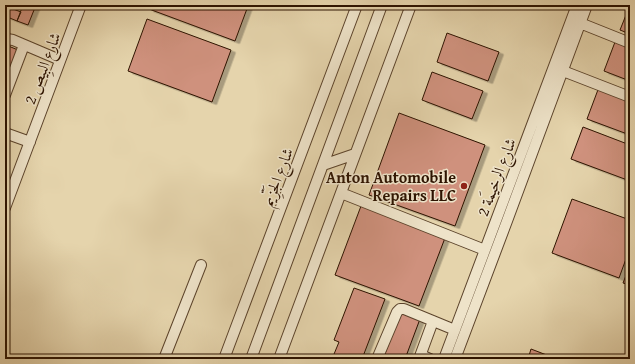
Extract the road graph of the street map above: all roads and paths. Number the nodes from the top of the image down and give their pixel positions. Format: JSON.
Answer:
{"nodes":[{"id":1,"x":81,"y":5,"type":"edge"},
{"id":2,"x":357,"y":5,"type":"edge"},
{"id":3,"x":382,"y":5,"type":"edge"},
{"id":4,"x":411,"y":5,"type":"edge"},
{"id":5,"x":577,"y":5,"type":"edge"},
{"id":6,"x":587,"y":5,"type":"edge"},
{"id":7,"x":580,"y":23,"type":"junction"},
{"id":8,"x":5,"y":40,"type":"edge"},
{"id":9,"x":630,"y":43,"type":"edge"},
{"id":10,"x":24,"y":45,"type":"junction"},
{"id":11,"x":60,"y":60,"type":"junction"},
{"id":12,"x":563,"y":71,"type":"junction"},
{"id":13,"x":5,"y":95,"type":"edge"},
{"id":14,"x":630,"y":97,"type":"edge"},
{"id":15,"x":5,"y":133,"type":"edge"},
{"id":16,"x":30,"y":142,"type":"junction"},
{"id":17,"x":355,"y":154,"type":"junction"},
{"id":18,"x":323,"y":165,"type":"junction"},
{"id":19,"x":341,"y":193,"type":"junction"},
{"id":20,"x":5,"y":208,"type":"edge"},
{"id":21,"x":497,"y":218,"type":"junction"},
{"id":22,"x":507,"y":221,"type":"junction"},
{"id":23,"x":485,"y":250,"type":"junction"},
{"id":24,"x":201,"y":265,"type":"dead end"},
{"id":25,"x":433,"y":321,"type":"junction"},
{"id":26,"x":455,"y":330,"type":"junction"},
{"id":27,"x":420,"y":357,"type":"edge"},
{"id":28,"x":164,"y":359,"type":"edge"},
{"id":29,"x":224,"y":359,"type":"edge"},
{"id":30,"x":251,"y":359,"type":"edge"},
{"id":31,"x":279,"y":359,"type":"edge"},
{"id":32,"x":377,"y":359,"type":"edge"},
{"id":33,"x":430,"y":359,"type":"edge"},
{"id":34,"x":444,"y":359,"type":"edge"},
{"id":35,"x":455,"y":359,"type":"edge"}],
"edges":[{"from":1,"to":11,"type":"street","name":"شارع البِيص 2"},
{"from":2,"to":29,"type":"street","name":"شارع الجَزِّيم"},
{"from":3,"to":18,"type":"street"},
{"from":4,"to":17,"type":"street"},
{"from":5,"to":21,"type":"street","name":"شارع الرخيمَة 2"},
{"from":6,"to":7,"type":"street","name":"شارع الرخيمَة 2"},
{"from":7,"to":9,"type":"street"},
{"from":7,"to":12,"type":"street","name":"شارع الرخيمَة 2"},
{"from":8,"to":10,"type":"street"},
{"from":10,"to":11,"type":"street"},
{"from":10,"to":13,"type":"street"},
{"from":11,"to":16,"type":"street","name":"شارع البِيص 2"},
{"from":12,"to":14,"type":"street"},
{"from":12,"to":22,"type":"street","name":"شارع الرخيمَة 2"},
{"from":15,"to":16,"type":"street"},
{"from":16,"to":20,"type":"street","name":"شارع البِيص 2"},
{"from":17,"to":18,"type":"street"},
{"from":17,"to":19,"type":"street"},
{"from":18,"to":30,"type":"street"},
{"from":19,"to":23,"type":"street"},
{"from":19,"to":31,"type":"street"},
{"from":21,"to":22,"type":"street"},
{"from":21,"to":23,"type":"street","name":"شارع الرخيمَة 2"},
{"from":22,"to":35,"type":"street","name":"شارع الرخيمَة 2"},
{"from":23,"to":26,"type":"street","name":"شارع الرخيمَة 2"},
{"from":24,"to":28,"type":"street"},
{"from":25,"to":26,"type":"street"},
{"from":25,"to":27,"type":"street"},
{"from":25,"to":32,"type":"street"},
{"from":26,"to":34,"type":"street","name":"شارع الرخيمَة 2"},
{"from":27,"to":33,"type":"street"}]}
